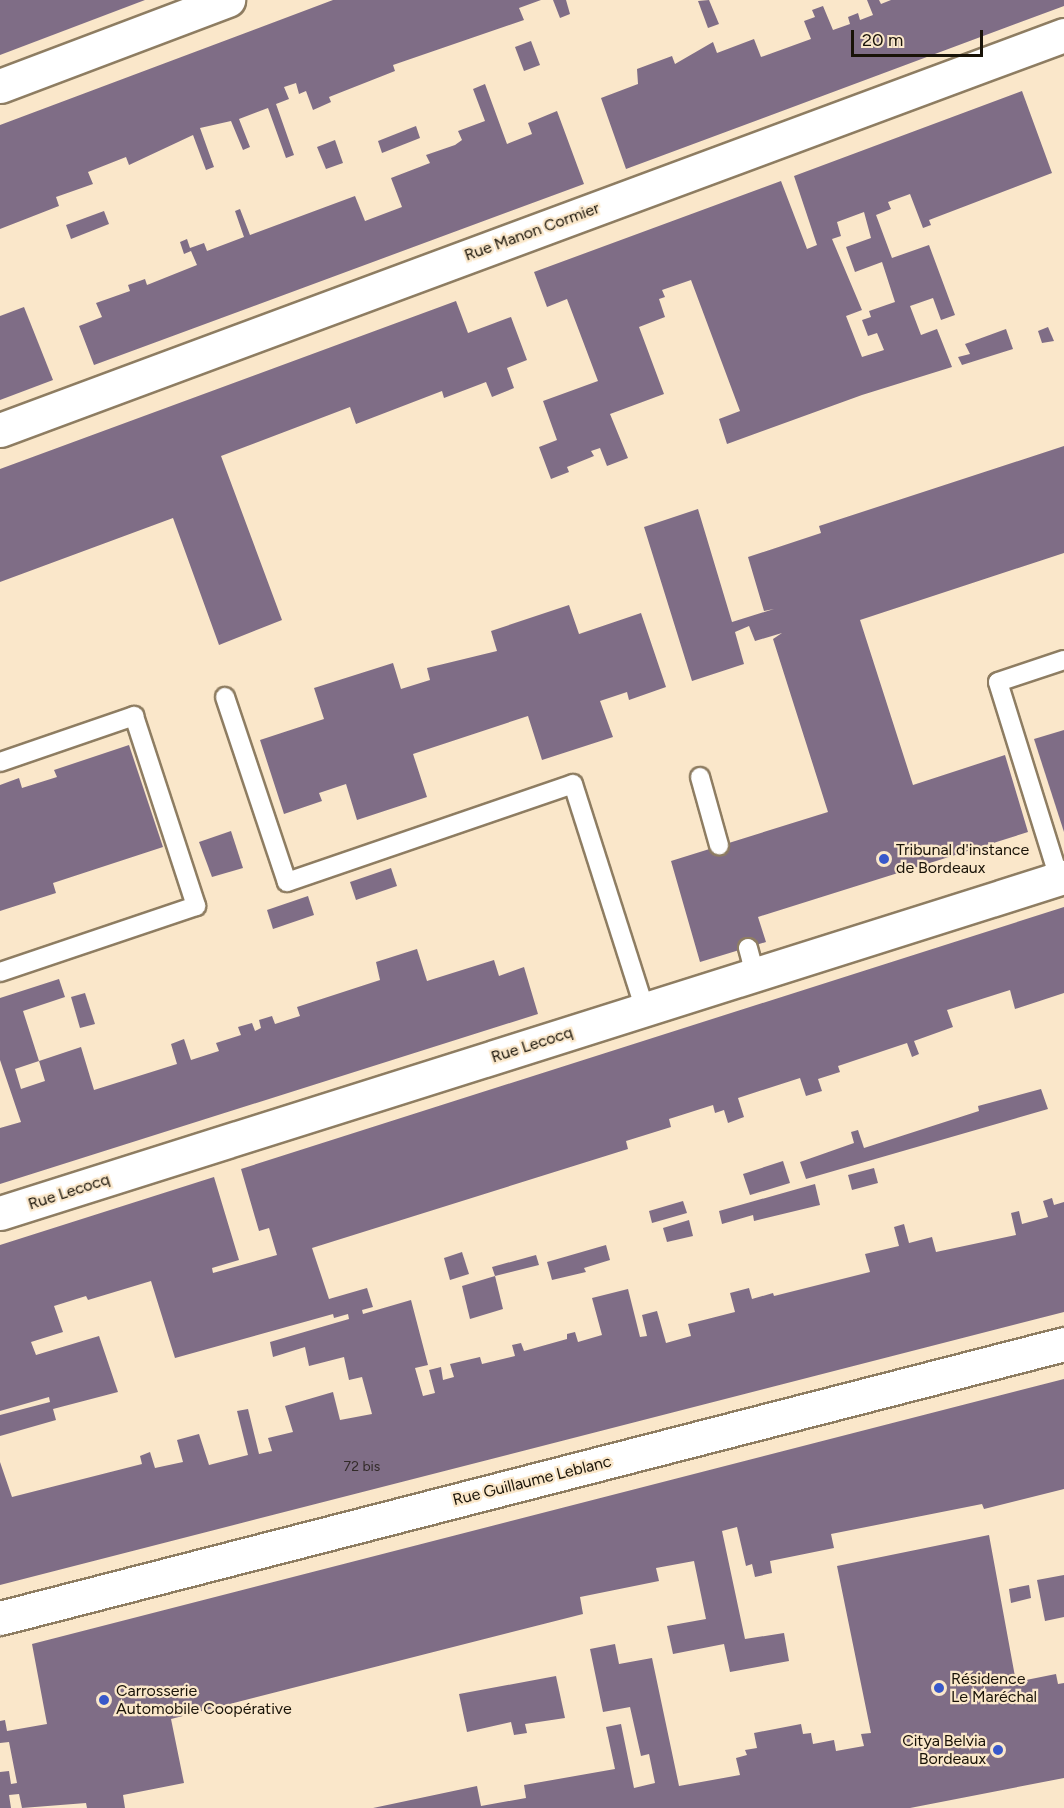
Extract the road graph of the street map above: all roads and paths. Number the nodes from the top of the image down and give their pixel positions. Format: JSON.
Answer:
{"nodes":[{"id":1,"x":228,"y":0,"type":"edge"},
{"id":2,"x":1064,"y":35,"type":"edge"},
{"id":3,"x":0,"y":86,"type":"edge"},
{"id":4,"x":0,"y":430,"type":"edge"},
{"id":5,"x":1064,"y":660,"type":"edge"},
{"id":6,"x":225,"y":697,"type":"dead end"},
{"id":7,"x":0,"y":762,"type":"edge"},
{"id":8,"x":699,"y":777,"type":"dead end"},
{"id":9,"x":719,"y":845,"type":"dead end"},
{"id":10,"x":1061,"y":877,"type":"edge"},
{"id":11,"x":0,"y":972,"type":"edge"},
{"id":12,"x":645,"y":1009,"type":"junction"},
{"id":13,"x":0,"y":1213,"type":"edge"},
{"id":14,"x":1064,"y":1344,"type":"edge"},
{"id":15,"x":0,"y":1618,"type":"edge"}],
"edges":[{"from":1,"to":3,"type":"street"},
{"from":2,"to":4,"type":"street","name":"Rue Manon Cormier"},
{"from":5,"to":10,"type":"lane"},
{"from":6,"to":12,"type":"lane"},
{"from":7,"to":11,"type":"lane"},
{"from":8,"to":9,"type":"lane"},
{"from":10,"to":12,"type":"street","name":"Rue Lecocq"},
{"from":12,"to":13,"type":"street","name":"Rue Lecocq"},
{"from":14,"to":15,"type":"street","name":"Rue Guillaume Leblanc"}]}
